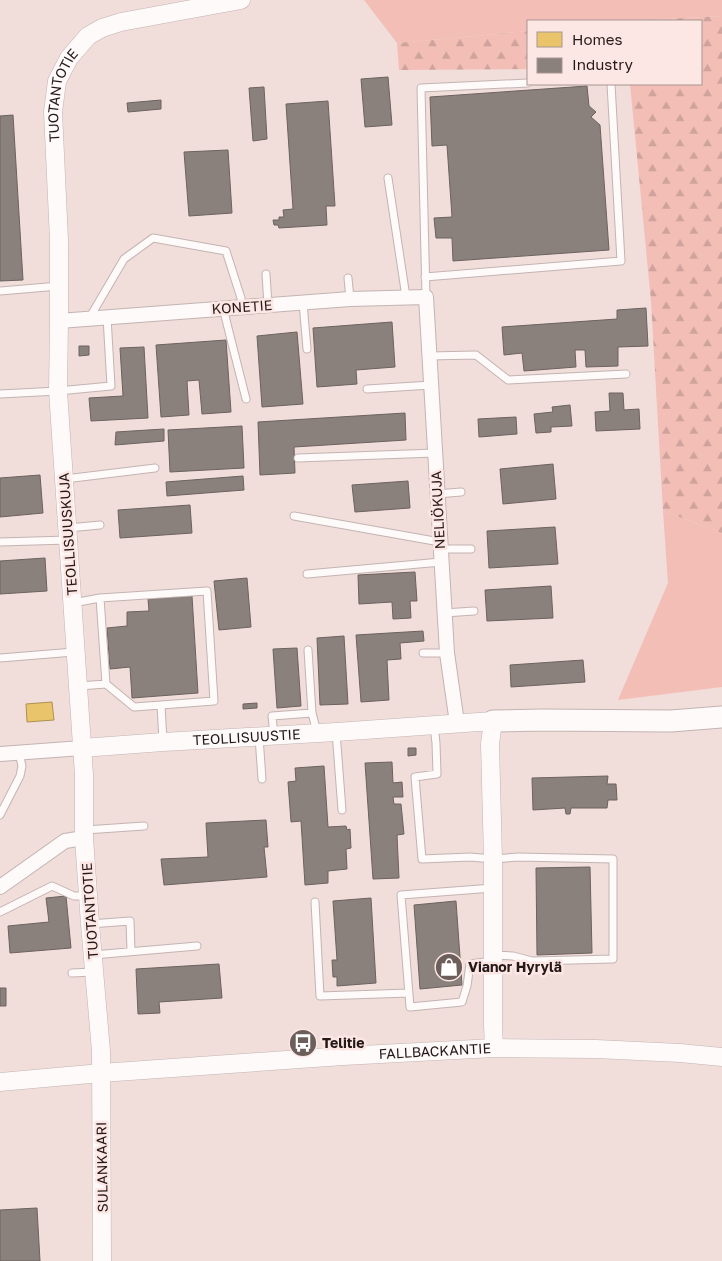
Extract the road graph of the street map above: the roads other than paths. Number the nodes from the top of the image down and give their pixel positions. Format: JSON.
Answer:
{"nodes":[{"id":1,"x":241,"y":0,"type":"edge"},
{"id":2,"x":527,"y":83,"type":"edge"},
{"id":3,"x":611,"y":85,"type":"edge"},
{"id":4,"x":388,"y":178,"type":"dead end"},
{"id":5,"x":266,"y":274,"type":"dead end"},
{"id":6,"x":425,"y":277,"type":"junction"},
{"id":7,"x":348,"y":278,"type":"dead end"},
{"id":8,"x":59,"y":286,"type":"junction"},
{"id":9,"x":0,"y":291,"type":"edge"},
{"id":10,"x":406,"y":297,"type":"junction"},
{"id":11,"x":426,"y":297,"type":"junction"},
{"id":12,"x":350,"y":299,"type":"junction"},
{"id":13,"x":303,"y":302,"type":"junction"},
{"id":14,"x":268,"y":305,"type":"junction"},
{"id":15,"x":242,"y":307,"type":"junction"},
{"id":16,"x":224,"y":308,"type":"junction"},
{"id":17,"x":107,"y":316,"type":"junction"},
{"id":18,"x":90,"y":318,"type":"junction"},
{"id":19,"x":59,"y":321,"type":"junction"},
{"id":20,"x":307,"y":349,"type":"dead end"},
{"id":21,"x":429,"y":356,"type":"junction"},
{"id":22,"x":626,"y":374,"type":"dead end"},
{"id":23,"x":431,"y":384,"type":"junction"},
{"id":24,"x":367,"y":389,"type":"dead end"},
{"id":25,"x":58,"y":391,"type":"junction"},
{"id":26,"x":0,"y":394,"type":"edge"},
{"id":27,"x":246,"y":399,"type":"dead end"},
{"id":28,"x":435,"y":453,"type":"junction"},
{"id":29,"x":298,"y":458,"type":"dead end"},
{"id":30,"x":155,"y":468,"type":"dead end"},
{"id":31,"x":65,"y":479,"type":"junction"},
{"id":32,"x":461,"y":492,"type":"dead end"},
{"id":33,"x":437,"y":494,"type":"junction"},
{"id":34,"x":294,"y":516,"type":"dead end"},
{"id":35,"x":100,"y":525,"type":"dead end"},
{"id":36,"x":68,"y":534,"type":"junction"},
{"id":37,"x":0,"y":542,"type":"edge"},
{"id":38,"x":471,"y":549,"type":"dead end"},
{"id":39,"x":441,"y":551,"type":"junction"},
{"id":40,"x":307,"y":574,"type":"dead end"},
{"id":41,"x":100,"y":598,"type":"junction"},
{"id":42,"x":72,"y":603,"type":"junction"},
{"id":43,"x":474,"y":611,"type":"dead end"},
{"id":44,"x":444,"y":613,"type":"junction"},
{"id":45,"x":308,"y":650,"type":"dead end"},
{"id":46,"x":76,"y":652,"type":"junction"},
{"id":47,"x":423,"y":652,"type":"dead end"},
{"id":48,"x":447,"y":653,"type":"junction"},
{"id":49,"x":0,"y":658,"type":"edge"},
{"id":50,"x":106,"y":684,"type":"junction"},
{"id":51,"x":79,"y":686,"type":"junction"},
{"id":52,"x":161,"y":705,"type":"junction"},
{"id":53,"x":722,"y":710,"type":"edge"},
{"id":54,"x":312,"y":713,"type":"junction"},
{"id":55,"x":722,"y":717,"type":"edge"},
{"id":56,"x":493,"y":721,"type":"junction"},
{"id":57,"x":644,"y":721,"type":"junction"},
{"id":58,"x":457,"y":723,"type":"junction"},
{"id":59,"x":722,"y":723,"type":"edge"},
{"id":60,"x":434,"y":725,"type":"junction"},
{"id":61,"x":336,"y":732,"type":"junction"},
{"id":62,"x":317,"y":733,"type":"junction"},
{"id":63,"x":266,"y":736,"type":"junction"},
{"id":64,"x":163,"y":742,"type":"junction"},
{"id":65,"x":82,"y":748,"type":"junction"},
{"id":66,"x":19,"y":752,"type":"junction"},
{"id":67,"x":0,"y":754,"type":"edge"},
{"id":68,"x":262,"y":779,"type":"dead end"},
{"id":69,"x":342,"y":810,"type":"dead end"},
{"id":70,"x":0,"y":815,"type":"edge"},
{"id":71,"x":144,"y":826,"type":"dead end"},
{"id":72,"x":84,"y":834,"type":"junction"},
{"id":73,"x":493,"y":859,"type":"junction"},
{"id":74,"x":0,"y":887,"type":"edge"},
{"id":75,"x":493,"y":888,"type":"junction"},
{"id":76,"x":88,"y":896,"type":"junction"},
{"id":77,"x":315,"y":902,"type":"dead end"},
{"id":78,"x":0,"y":912,"type":"edge"},
{"id":79,"x":90,"y":924,"type":"junction"},
{"id":80,"x":197,"y":946,"type":"dead end"},
{"id":81,"x":131,"y":951,"type":"junction"},
{"id":82,"x":493,"y":958,"type":"junction"},
{"id":83,"x":93,"y":964,"type":"junction"},
{"id":84,"x":72,"y":973,"type":"dead end"},
{"id":85,"x":410,"y":993,"type":"junction"},
{"id":86,"x":494,"y":1048,"type":"junction"},
{"id":87,"x":722,"y":1057,"type":"edge"},
{"id":88,"x":101,"y":1073,"type":"junction"},
{"id":89,"x":0,"y":1082,"type":"edge"},
{"id":90,"x":102,"y":1261,"type":"edge"}],
"edges":[{"from":1,"to":8,"type":"street","name":"TUOTANTOTIE"},
{"from":2,"to":6,"type":"lane"},
{"from":3,"to":6,"type":"lane"},
{"from":4,"to":10,"type":"lane"},
{"from":5,"to":14,"type":"lane"},
{"from":6,"to":11,"type":"lane"},
{"from":7,"to":12,"type":"lane"},
{"from":8,"to":9,"type":"lane"},
{"from":8,"to":19,"type":"street","name":"TUOTANTOTIE"},
{"from":10,"to":11,"type":"street","name":"KONETIE"},
{"from":10,"to":12,"type":"street","name":"KONETIE"},
{"from":11,"to":21,"type":"street","name":"NELIÖKUJA"},
{"from":12,"to":13,"type":"street","name":"KONETIE"},
{"from":13,"to":14,"type":"street","name":"KONETIE"},
{"from":13,"to":20,"type":"lane"},
{"from":14,"to":15,"type":"street","name":"KONETIE"},
{"from":15,"to":16,"type":"street","name":"KONETIE"},
{"from":15,"to":18,"type":"lane"},
{"from":16,"to":17,"type":"street","name":"KONETIE"},
{"from":16,"to":27,"type":"lane"},
{"from":17,"to":18,"type":"street","name":"KONETIE"},
{"from":17,"to":25,"type":"lane"},
{"from":18,"to":19,"type":"street","name":"KONETIE"},
{"from":19,"to":25,"type":"street","name":"TEOLLISUUSKUJA"},
{"from":21,"to":22,"type":"lane"},
{"from":21,"to":23,"type":"street","name":"NELIÖKUJA"},
{"from":23,"to":24,"type":"lane"},
{"from":23,"to":28,"type":"street","name":"NELIÖKUJA"},
{"from":25,"to":26,"type":"lane"},
{"from":25,"to":31,"type":"street","name":"TEOLLISUUSKUJA"},
{"from":28,"to":29,"type":"lane"},
{"from":28,"to":33,"type":"street","name":"NELIÖKUJA"},
{"from":30,"to":31,"type":"lane"},
{"from":31,"to":36,"type":"street","name":"TEOLLISUUSKUJA"},
{"from":32,"to":33,"type":"lane"},
{"from":33,"to":39,"type":"street","name":"NELIÖKUJA"},
{"from":34,"to":39,"type":"lane"},
{"from":35,"to":36,"type":"lane"},
{"from":36,"to":37,"type":"lane"},
{"from":36,"to":42,"type":"street","name":"TEOLLISUUSKUJA"},
{"from":38,"to":39,"type":"lane"},
{"from":39,"to":40,"type":"lane"},
{"from":39,"to":44,"type":"street","name":"NELIÖKUJA"},
{"from":41,"to":42,"type":"lane"},
{"from":41,"to":50,"type":"lane"},
{"from":41,"to":52,"type":"lane"},
{"from":42,"to":46,"type":"street","name":"TEOLLISUUSKUJA"},
{"from":43,"to":44,"type":"lane"},
{"from":44,"to":48,"type":"street","name":"NELIÖKUJA"},
{"from":45,"to":54,"type":"lane"},
{"from":46,"to":49,"type":"lane"},
{"from":46,"to":51,"type":"street","name":"TEOLLISUUSKUJA"},
{"from":47,"to":48,"type":"lane"},
{"from":48,"to":58,"type":"street","name":"NELIÖKUJA"},
{"from":50,"to":51,"type":"lane"},
{"from":50,"to":52,"type":"lane"},
{"from":51,"to":65,"type":"street","name":"TEOLLISUUSKUJA"},
{"from":52,"to":64,"type":"lane"},
{"from":53,"to":57,"type":"main road"},
{"from":54,"to":62,"type":"lane"},
{"from":54,"to":63,"type":"lane"},
{"from":55,"to":57,"type":"main road"},
{"from":56,"to":57,"type":"main road"},
{"from":56,"to":58,"type":"street","name":"TEOLLISUUSTIE"},
{"from":56,"to":73,"type":"street"},
{"from":57,"to":59,"type":"main road"},
{"from":58,"to":60,"type":"street","name":"TEOLLISUUSTIE"},
{"from":60,"to":61,"type":"street","name":"TEOLLISUUSTIE"},
{"from":60,"to":73,"type":"lane"},
{"from":61,"to":62,"type":"street","name":"TEOLLISUUSTIE"},
{"from":61,"to":69,"type":"lane"},
{"from":62,"to":63,"type":"street","name":"TEOLLISUUSTIE"},
{"from":63,"to":64,"type":"street","name":"TEOLLISUUSTIE"},
{"from":63,"to":68,"type":"lane"},
{"from":64,"to":65,"type":"street","name":"TEOLLISUUSTIE"},
{"from":65,"to":66,"type":"street","name":"TEOLLISUUSTIE"},
{"from":65,"to":72,"type":"street","name":"TUOTANTOTIE"},
{"from":66,"to":67,"type":"street","name":"TEOLLISUUSTIE"},
{"from":66,"to":70,"type":"lane"},
{"from":71,"to":72,"type":"lane"},
{"from":72,"to":74,"type":"street"},
{"from":72,"to":76,"type":"street","name":"TUOTANTOTIE"},
{"from":73,"to":75,"type":"street"},
{"from":73,"to":82,"type":"lane"},
{"from":75,"to":82,"type":"street"},
{"from":75,"to":85,"type":"lane"},
{"from":76,"to":78,"type":"lane"},
{"from":76,"to":79,"type":"street","name":"TUOTANTOTIE"},
{"from":77,"to":85,"type":"lane"},
{"from":79,"to":81,"type":"lane"},
{"from":79,"to":83,"type":"street","name":"TUOTANTOTIE"},
{"from":80,"to":81,"type":"lane"},
{"from":81,"to":83,"type":"lane"},
{"from":82,"to":85,"type":"lane"},
{"from":82,"to":86,"type":"street"},
{"from":83,"to":84,"type":"lane"},
{"from":83,"to":88,"type":"street","name":"TUOTANTOTIE"},
{"from":86,"to":87,"type":"street","name":"FALLBACKANTIE"},
{"from":86,"to":88,"type":"street","name":"FALLBACKANTIE"},
{"from":88,"to":89,"type":"street","name":"FALLBACKANTIE"},
{"from":88,"to":90,"type":"street","name":"SULANKAARI"}]}
